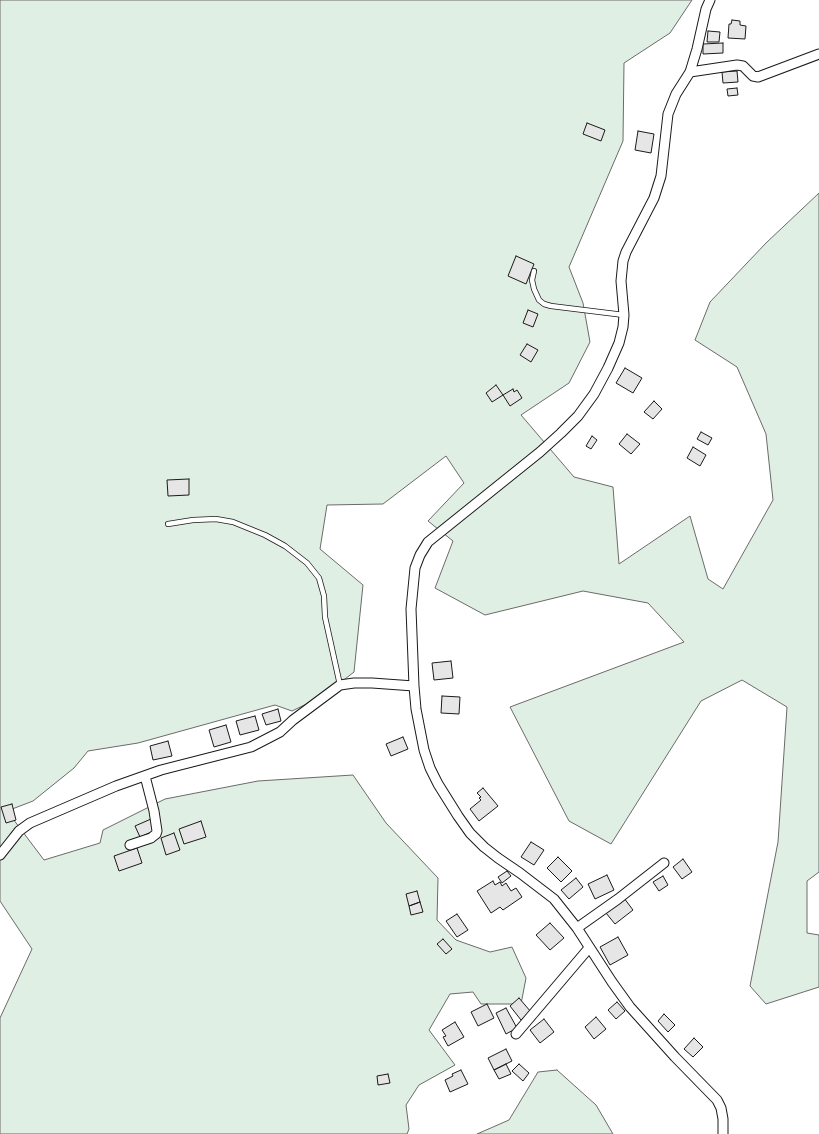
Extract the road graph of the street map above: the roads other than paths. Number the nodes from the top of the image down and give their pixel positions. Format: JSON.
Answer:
{"nodes":[{"id":1,"x":710,"y":0,"type":"edge"},
{"id":2,"x":819,"y":54,"type":"edge"},
{"id":3,"x":690,"y":72,"type":"junction"},
{"id":4,"x":534,"y":271,"type":"dead end"},
{"id":5,"x":624,"y":315,"type":"junction"},
{"id":6,"x":168,"y":524,"type":"dead end"},
{"id":7,"x":340,"y":685,"type":"junction"},
{"id":8,"x":414,"y":686,"type":"junction"},
{"id":9,"x":145,"y":776,"type":"junction"},
{"id":10,"x":130,"y":846,"type":"dead end"},
{"id":11,"x":0,"y":855,"type":"edge"},
{"id":12,"x":664,"y":863,"type":"dead end"},
{"id":13,"x":577,"y":928,"type":"junction"},
{"id":14,"x":589,"y":948,"type":"junction"},
{"id":15,"x":516,"y":1034,"type":"dead end"},
{"id":16,"x":723,"y":1134,"type":"edge"}],
"edges":[{"from":1,"to":3,"type":"street"},
{"from":2,"to":3,"type":"street"},
{"from":3,"to":5,"type":"street"},
{"from":4,"to":5,"type":"lane"},
{"from":5,"to":8,"type":"street"},
{"from":6,"to":7,"type":"lane"},
{"from":7,"to":8,"type":"street"},
{"from":7,"to":9,"type":"street"},
{"from":8,"to":13,"type":"street"},
{"from":9,"to":10,"type":"street"},
{"from":9,"to":11,"type":"street"},
{"from":12,"to":13,"type":"street"},
{"from":13,"to":14,"type":"street"},
{"from":14,"to":15,"type":"street"},
{"from":14,"to":16,"type":"street"}]}
